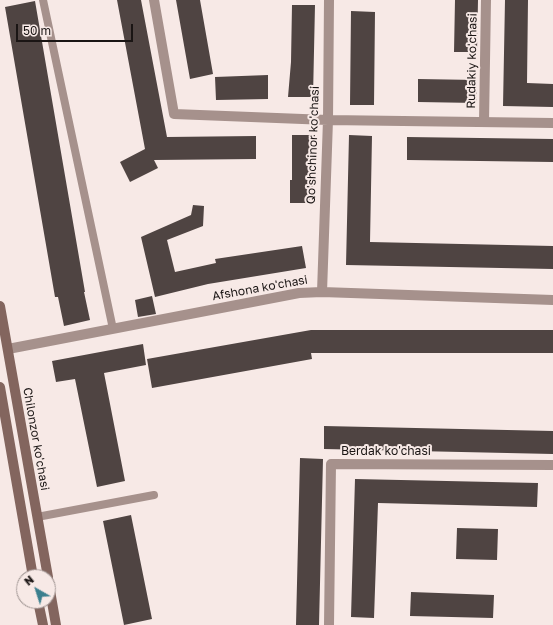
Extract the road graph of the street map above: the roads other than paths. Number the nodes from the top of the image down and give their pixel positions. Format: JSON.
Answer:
{"nodes":[{"id":1,"x":43,"y":0,"type":"edge"},
{"id":2,"x":154,"y":0,"type":"edge"},
{"id":3,"x":330,"y":0,"type":"edge"},
{"id":4,"x":486,"y":0,"type":"edge"},
{"id":5,"x":328,"y":120,"type":"junction"},
{"id":6,"x":484,"y":122,"type":"junction"},
{"id":7,"x":553,"y":123,"type":"edge"},
{"id":8,"x":322,"y":292,"type":"junction"},
{"id":9,"x":553,"y":300,"type":"edge"},
{"id":10,"x":0,"y":306,"type":"edge"},
{"id":11,"x":113,"y":329,"type":"junction"},
{"id":12,"x":4,"y":350,"type":"edge"},
{"id":13,"x":0,"y":388,"type":"edge"},
{"id":14,"x":4,"y":429,"type":"edge"},
{"id":15,"x":553,"y":465,"type":"edge"},
{"id":16,"x":154,"y":494,"type":"dead end"},
{"id":17,"x":37,"y":517,"type":"junction"},
{"id":18,"x":31,"y":569,"type":"edge"},
{"id":19,"x":46,"y":569,"type":"edge"},
{"id":20,"x":40,"y":609,"type":"edge"},
{"id":21,"x":53,"y":609,"type":"edge"},
{"id":22,"x":43,"y":625,"type":"edge"},
{"id":23,"x":56,"y":625,"type":"edge"},
{"id":24,"x":329,"y":625,"type":"edge"}],
"edges":[{"from":1,"to":11,"type":"lane"},
{"from":2,"to":5,"type":"street"},
{"from":3,"to":5,"type":"street","name":"Qo'shchinor ko'chasi"},
{"from":4,"to":6,"type":"street","name":"Rudakiy ko'chasi"},
{"from":5,"to":6,"type":"street"},
{"from":5,"to":8,"type":"street","name":"Qo'shchinor ko'chasi"},
{"from":6,"to":7,"type":"street"},
{"from":8,"to":9,"type":"street","name":"Afshona ko'chasi"},
{"from":8,"to":11,"type":"street","name":"Afshona ko'chasi"},
{"from":10,"to":12,"type":"main road","name":"Chilonzor ko'chasi"},
{"from":11,"to":12,"type":"street","name":"Afshona ko'chasi"},
{"from":12,"to":17,"type":"main road","name":"Chilonzor ko'chasi"},
{"from":13,"to":14,"type":"main road"},
{"from":14,"to":18,"type":"main road"},
{"from":15,"to":24,"type":"street","name":"Berdak ko'chasi"},
{"from":16,"to":17,"type":"lane"},
{"from":17,"to":19,"type":"main road","name":"Chilonzor ko'chasi"},
{"from":20,"to":22,"type":"main road"},
{"from":21,"to":23,"type":"main road","name":"Chilonzor ko'chasi"}]}
